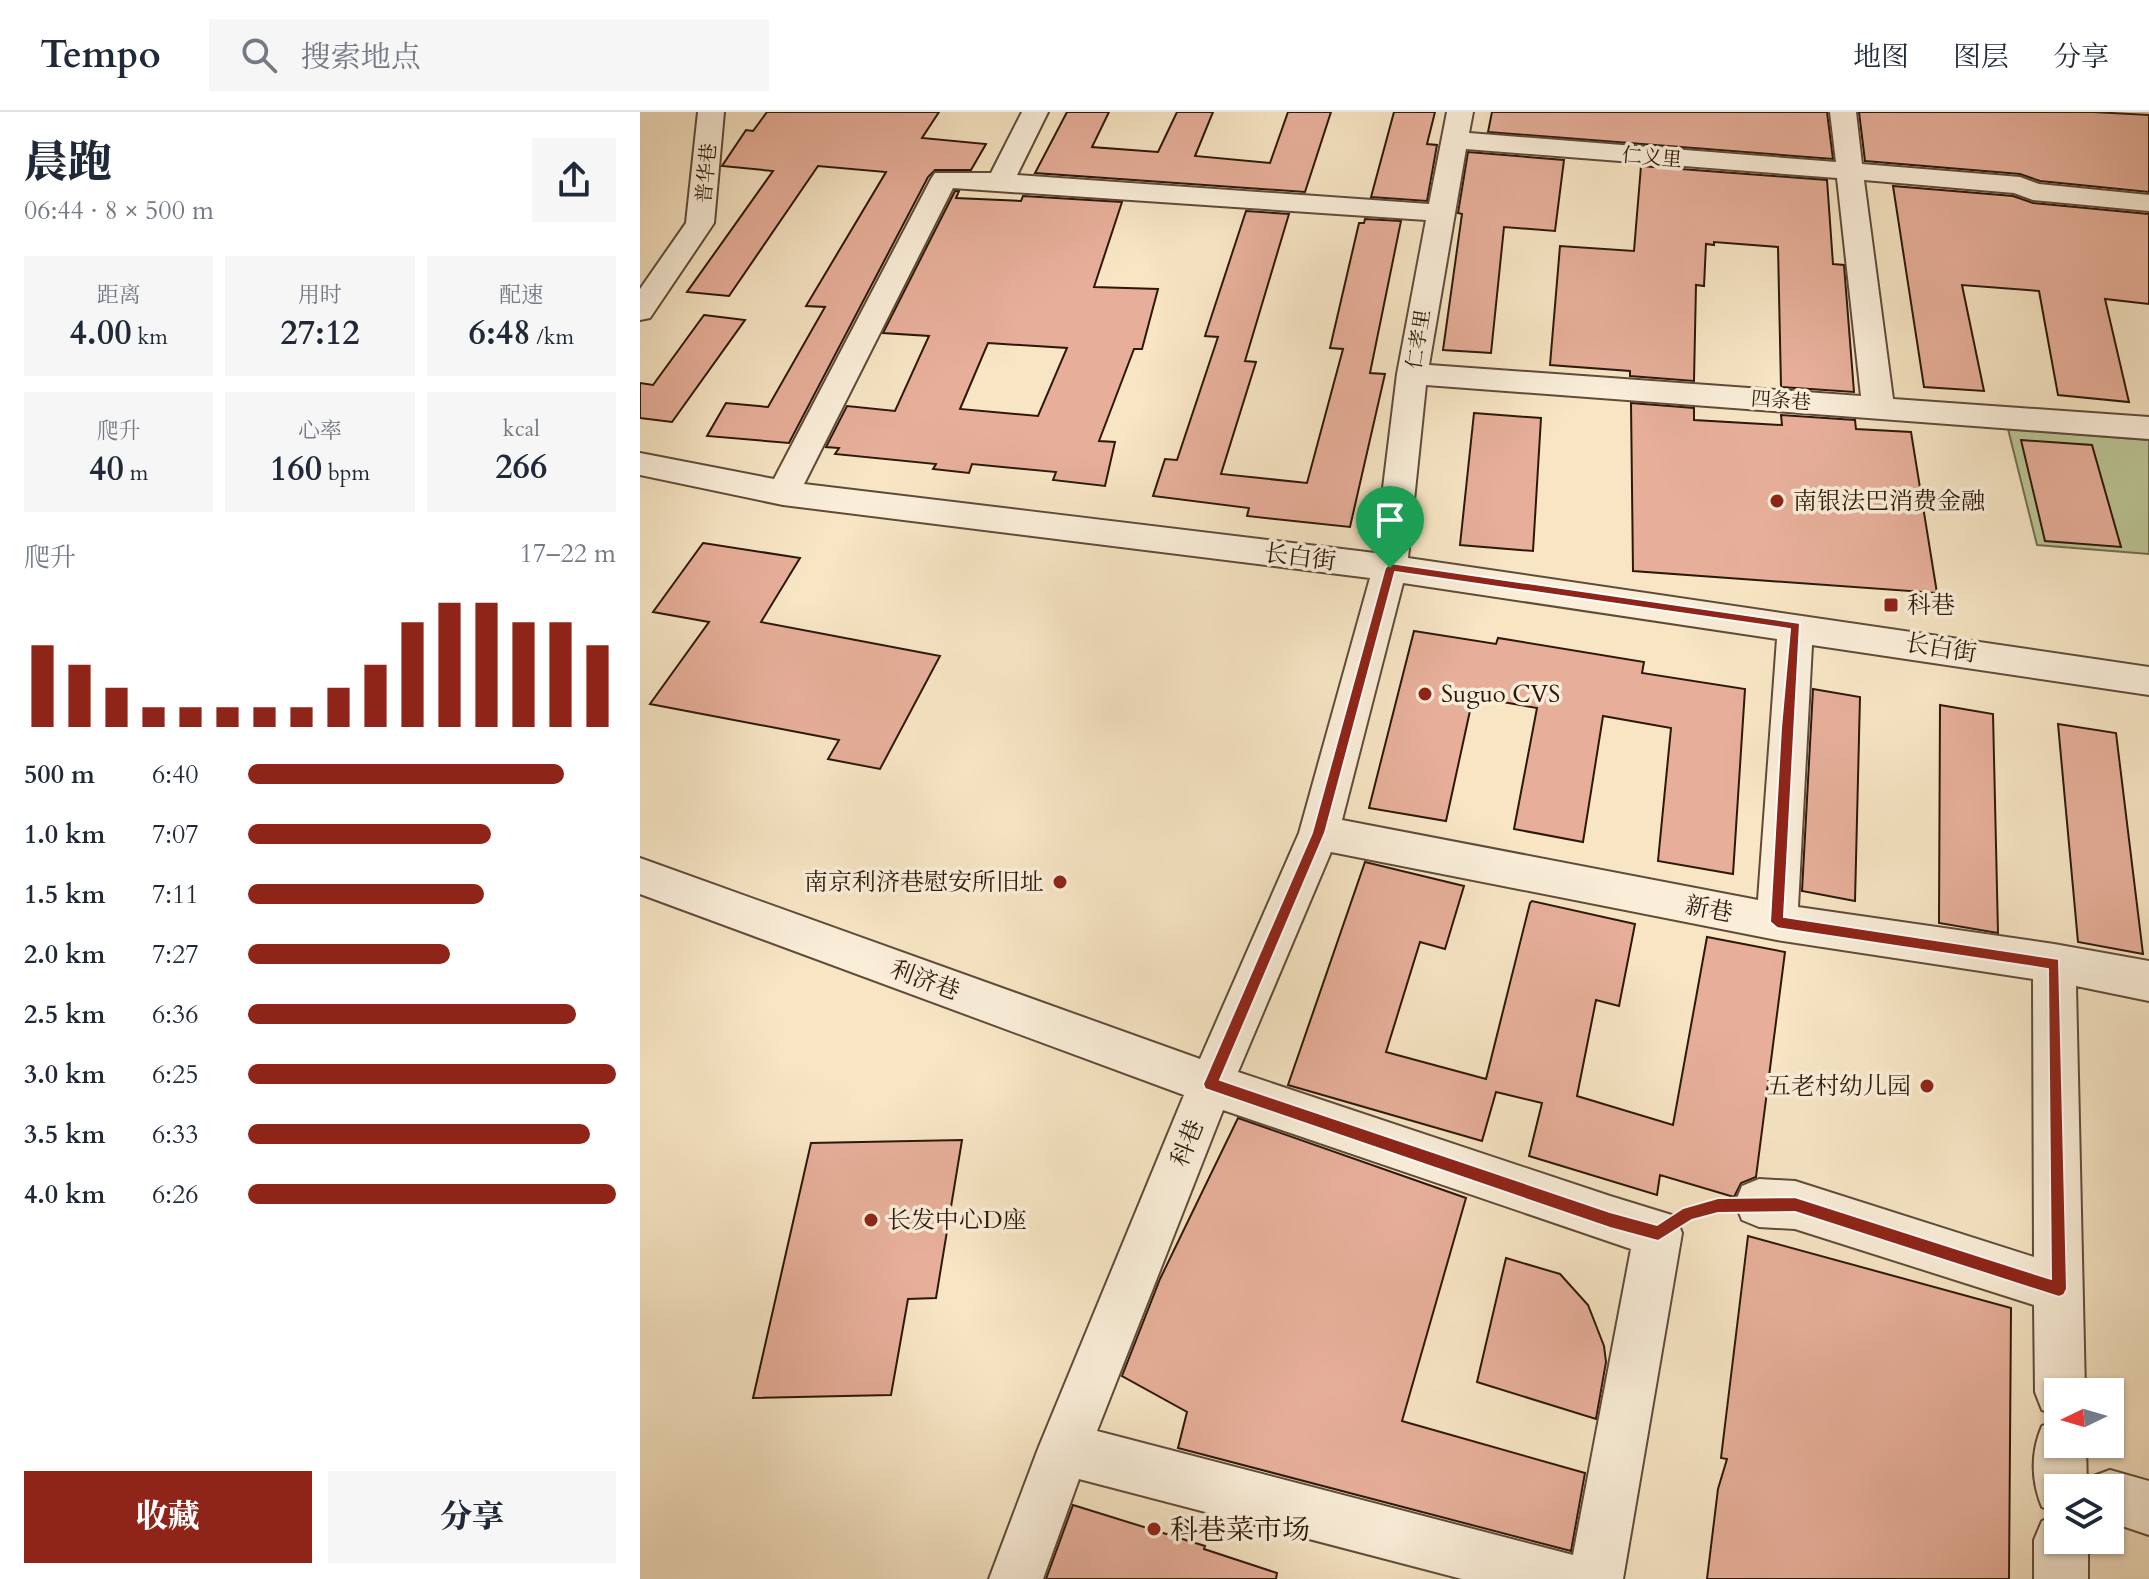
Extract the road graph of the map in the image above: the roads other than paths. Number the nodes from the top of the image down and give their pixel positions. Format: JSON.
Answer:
{"nodes":[{"id":1,"x":711,"y":112,"type":"edge"},
{"id":2,"x":1035,"y":112,"type":"edge"},
{"id":3,"x":1843,"y":112,"type":"edge"},
{"id":4,"x":1457,"y":126,"type":"edge"},
{"id":5,"x":1849,"y":172,"type":"junction"},
{"id":6,"x":1000,"y":182,"type":"junction"},
{"id":7,"x":2149,"y":203,"type":"edge"},
{"id":8,"x":1440,"y":213,"type":"junction"},
{"id":9,"x":640,"y":311,"type":"edge"},
{"id":10,"x":1412,"y":374,"type":"junction"},
{"id":11,"x":1878,"y":407,"type":"junction"},
{"id":12,"x":2149,"y":428,"type":"edge"},
{"id":13,"x":640,"y":464,"type":"edge"},
{"id":14,"x":783,"y":493,"type":"junction"},
{"id":15,"x":1390,"y":568,"type":"junction"},
{"id":16,"x":1796,"y":626,"type":"junction"},
{"id":17,"x":2149,"y":681,"type":"edge"},
{"id":18,"x":1319,"y":833,"type":"junction"},
{"id":19,"x":640,"y":876,"type":"edge"},
{"id":20,"x":1777,"y":922,"type":"junction"},
{"id":21,"x":2054,"y":963,"type":"junction"},
{"id":22,"x":2149,"y":981,"type":"edge"},
{"id":23,"x":1211,"y":1084,"type":"junction"},
{"id":24,"x":1759,"y":1203,"type":"road end"},
{"id":25,"x":2059,"y":1289,"type":"junction"},
{"id":26,"x":2060,"y":1378,"type":"edge"},
{"id":27,"x":1064,"y":1449,"type":"junction"},
{"id":28,"x":2124,"y":1500,"type":"edge"},
{"id":29,"x":2149,"y":1508,"type":"edge"},
{"id":30,"x":2061,"y":1554,"type":"edge"},
{"id":31,"x":1016,"y":1579,"type":"edge"},
{"id":32,"x":1566,"y":1579,"type":"edge"},
{"id":33,"x":1596,"y":1579,"type":"edge"},
{"id":34,"x":2061,"y":1579,"type":"edge"}],
"edges":[{"from":1,"to":9,"type":"street","name":"普华巷"},
{"from":2,"to":6,"type":"street"},
{"from":3,"to":5,"type":"street"},
{"from":4,"to":5,"type":"street","name":"仁义里"},
{"from":4,"to":8,"type":"street","name":"仁孝里"},
{"from":5,"to":7,"type":"street","name":"仁义里"},
{"from":5,"to":11,"type":"street"},
{"from":6,"to":8,"type":"street"},
{"from":6,"to":14,"type":"street"},
{"from":8,"to":10,"type":"street","name":"仁孝里"},
{"from":10,"to":11,"type":"street","name":"四条巷"},
{"from":10,"to":15,"type":"street","name":"仁孝里"},
{"from":11,"to":12,"type":"street","name":"四条巷"},
{"from":13,"to":14,"type":"street","name":"长白街"},
{"from":14,"to":15,"type":"street","name":"长白街"},
{"from":15,"to":16,"type":"street","name":"长白街"},
{"from":15,"to":18,"type":"street","name":"科巷"},
{"from":16,"to":17,"type":"street","name":"长白街"},
{"from":16,"to":20,"type":"street"},
{"from":18,"to":20,"type":"street","name":"新巷"},
{"from":18,"to":23,"type":"street","name":"科巷"},
{"from":19,"to":23,"type":"street","name":"利济巷"},
{"from":20,"to":21,"type":"street","name":"新巷"},
{"from":21,"to":22,"type":"street","name":"新巷"},
{"from":21,"to":25,"type":"street"},
{"from":23,"to":27,"type":"street","name":"科巷"},
{"from":23,"to":33,"type":"street","name":"利济巷"},
{"from":24,"to":25,"type":"street"},
{"from":25,"to":26,"type":"street"},
{"from":27,"to":31,"type":"street","name":"科巷"},
{"from":27,"to":32,"type":"street"},
{"from":28,"to":29,"type":"street"},
{"from":30,"to":34,"type":"street"}]}
